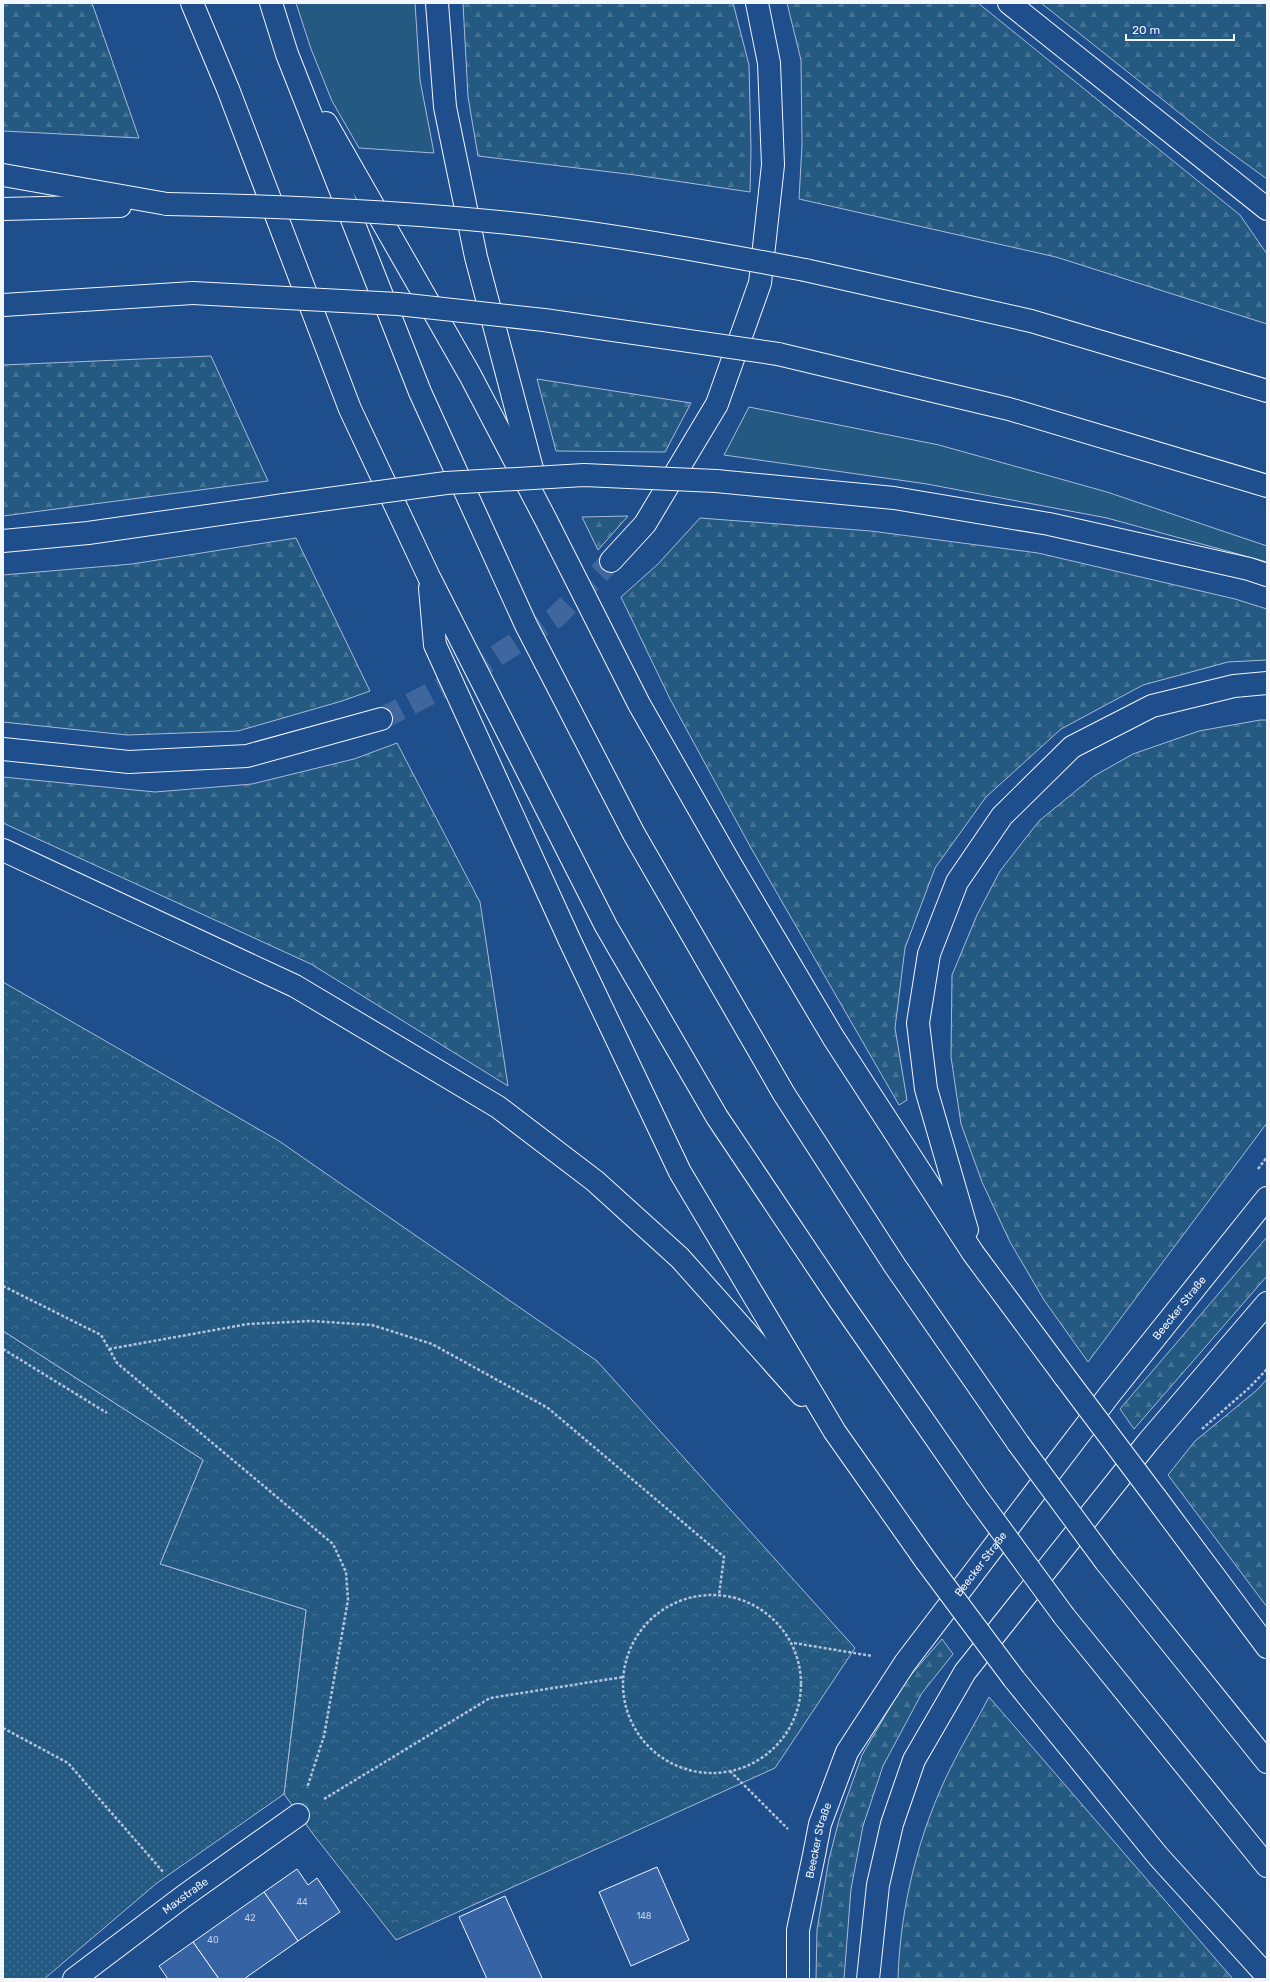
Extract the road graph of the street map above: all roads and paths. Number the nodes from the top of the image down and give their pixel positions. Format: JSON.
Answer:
{"nodes":[{"id":1,"x":192,"y":3,"type":"edge"},
{"id":2,"x":199,"y":3,"type":"edge"},
{"id":3,"x":271,"y":3,"type":"edge"},
{"id":4,"x":437,"y":3,"type":"edge"},
{"id":5,"x":757,"y":3,"type":"edge"},
{"id":6,"x":1009,"y":3,"type":"edge"},
{"id":7,"x":287,"y":54,"type":"junction"},
{"id":8,"x":228,"y":90,"type":"junction"},
{"id":9,"x":3,"y":176,"type":"edge"},
{"id":10,"x":167,"y":204,"type":"junction"},
{"id":11,"x":3,"y":209,"type":"edge"},
{"id":12,"x":1267,"y":209,"type":"edge"},
{"id":13,"x":3,"y":305,"type":"edge"},
{"id":14,"x":1267,"y":391,"type":"edge"},
{"id":15,"x":1267,"y":486,"type":"edge"},
{"id":16,"x":546,"y":520,"type":"junction"},
{"id":17,"x":3,"y":540,"type":"edge"},
{"id":18,"x":611,"y":561,"type":"tunnel mouth"},
{"id":19,"x":1267,"y":575,"type":"edge"},
{"id":20,"x":429,"y":577,"type":"junction"},
{"id":21,"x":1267,"y":683,"type":"edge"},
{"id":22,"x":381,"y":719,"type":"tunnel mouth"},
{"id":23,"x":3,"y":749,"type":"edge"},
{"id":24,"x":3,"y":850,"type":"edge"},
{"id":25,"x":1267,"y":1198,"type":"edge"},
{"id":26,"x":973,"y":1253,"type":"junction"},
{"id":27,"x":3,"y":1286,"type":"edge"},
{"id":28,"x":1267,"y":1303,"type":"edge"},
{"id":29,"x":3,"y":1349,"type":"edge"},
{"id":30,"x":109,"y":1349,"type":"junction"},
{"id":31,"x":108,"y":1413,"type":"dead end"},
{"id":32,"x":836,"y":1432,"type":"junction"},
{"id":33,"x":719,"y":1595,"type":"junction"},
{"id":34,"x":794,"y":1643,"type":"junction"},
{"id":35,"x":1267,"y":1647,"type":"edge"},
{"id":36,"x":905,"y":1663,"type":"junction"},
{"id":37,"x":624,"y":1677,"type":"junction"},
{"id":38,"x":3,"y":1728,"type":"edge"},
{"id":39,"x":1267,"y":1762,"type":"edge"},
{"id":40,"x":730,"y":1771,"type":"junction"},
{"id":41,"x":298,"y":1815,"type":"junction"},
{"id":42,"x":814,"y":1854,"type":"junction"},
{"id":43,"x":1267,"y":1866,"type":"edge"},
{"id":44,"x":184,"y":1896,"type":"junction"},
{"id":45,"x":1267,"y":1976,"type":"edge"},
{"id":46,"x":74,"y":1979,"type":"edge"},
{"id":47,"x":798,"y":1979,"type":"edge"},
{"id":48,"x":868,"y":1979,"type":"edge"}],
"edges":[{"from":1,"to":8,"type":"main road"},
{"from":2,"to":8,"type":"main road"},
{"from":3,"to":7,"type":"main road"},
{"from":4,"to":16,"type":"main road"},
{"from":5,"to":18,"type":"main road"},
{"from":6,"to":12,"type":"main road"},
{"from":7,"to":16,"type":"main road"},
{"from":7,"to":39,"type":"main road","bridge":true},
{"from":8,"to":20,"type":"main road"},
{"from":9,"to":10,"type":"main road"},
{"from":10,"to":11,"type":"main road"},
{"from":10,"to":14,"type":"main road","bridge":true},
{"from":13,"to":15,"type":"main road","bridge":true},
{"from":16,"to":26,"type":"main road"},
{"from":17,"to":19,"type":"main road","bridge":true},
{"from":20,"to":32,"type":"main road"},
{"from":20,"to":43,"type":"main road","bridge":true},
{"from":21,"to":26,"type":"main road"},
{"from":22,"to":23,"type":"main road"},
{"from":24,"to":32,"type":"main road"},
{"from":25,"to":36,"type":"main road","name":"Beecker Straße"},
{"from":26,"to":35,"type":"main road","bridge":true},
{"from":27,"to":30,"type":"path"},
{"from":28,"to":48,"type":"main road"},
{"from":29,"to":31,"type":"path"},
{"from":30,"to":33,"type":"path"},
{"from":30,"to":41,"type":"path"},
{"from":32,"to":45,"type":"main road","bridge":true},
{"from":33,"to":34,"type":"path"},
{"from":33,"to":37,"type":"path"},
{"from":34,"to":36,"type":"path"},
{"from":34,"to":40,"type":"path"},
{"from":36,"to":42,"type":"main road","name":"Beecker Straße"},
{"from":37,"to":40,"type":"path"},
{"from":37,"to":41,"type":"path"},
{"from":38,"to":44,"type":"path"},
{"from":40,"to":42,"type":"path"},
{"from":41,"to":44,"type":"main road","name":"Maxstraße"},
{"from":42,"to":47,"type":"main road","name":"Beecker Straße"},
{"from":44,"to":46,"type":"main road","name":"Maxstraße"}]}
